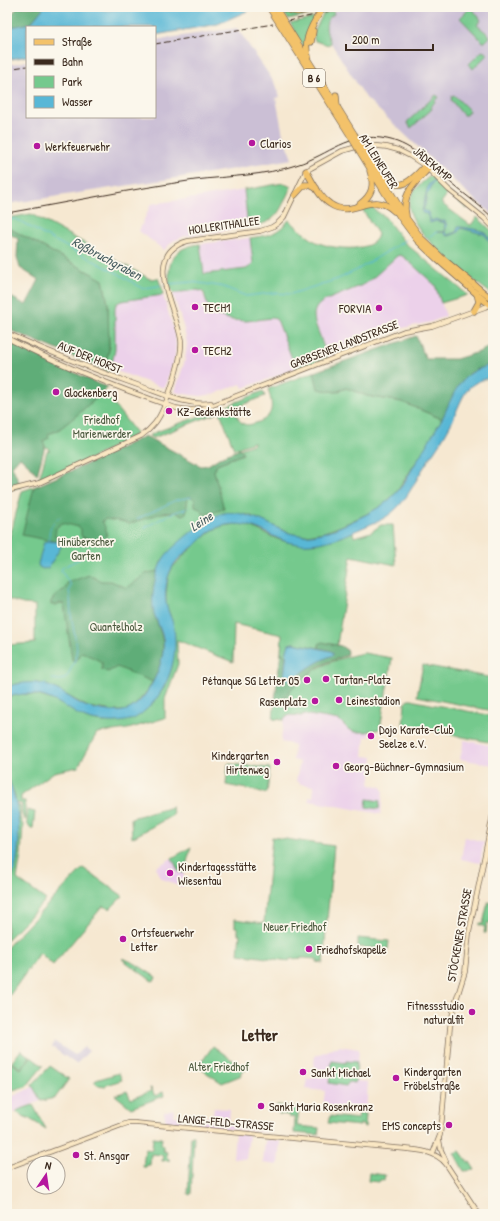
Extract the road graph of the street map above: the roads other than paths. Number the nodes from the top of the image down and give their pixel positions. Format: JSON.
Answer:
{"nodes":[{"id":1,"x":269,"y":7,"type":"edge"},
{"id":2,"x":275,"y":7,"type":"edge"},
{"id":3,"x":282,"y":7,"type":"edge"},
{"id":4,"x":313,"y":7,"type":"edge"},
{"id":5,"x":322,"y":9,"type":"edge"},
{"id":6,"x":316,"y":19,"type":"junction"},
{"id":7,"x":311,"y":42,"type":"dead end"},
{"id":8,"x":311,"y":64,"type":"junction"},
{"id":9,"x":336,"y":95,"type":"dead end"},
{"id":10,"x":337,"y":106,"type":"junction"},
{"id":11,"x":352,"y":135,"type":"junction"},
{"id":12,"x":364,"y":153,"type":"junction"},
{"id":13,"x":367,"y":164,"type":"junction"},
{"id":14,"x":426,"y":168,"type":"junction"},
{"id":15,"x":306,"y":171,"type":"junction"},
{"id":16,"x":316,"y":188,"type":"junction"},
{"id":17,"x":295,"y":195,"type":"junction"},
{"id":18,"x":369,"y":201,"type":"junction"},
{"id":19,"x":400,"y":217,"type":"junction"},
{"id":20,"x":407,"y":219,"type":"junction"},
{"id":21,"x":493,"y":227,"type":"edge"},
{"id":22,"x":476,"y":292,"type":"junction"},
{"id":23,"x":491,"y":302,"type":"edge"},
{"id":24,"x":474,"y":311,"type":"junction"},
{"id":25,"x":7,"y":333,"type":"edge"},
{"id":26,"x":7,"y":338,"type":"edge"},
{"id":27,"x":168,"y":396,"type":"junction"},
{"id":28,"x":225,"y":400,"type":"junction"},
{"id":29,"x":165,"y":404,"type":"junction"},
{"id":30,"x":7,"y":491,"type":"edge"},
{"id":31,"x":493,"y":814,"type":"edge"},
{"id":32,"x":439,"y":1138,"type":"junction"},
{"id":33,"x":433,"y":1153,"type":"junction"},
{"id":34,"x":446,"y":1164,"type":"junction"},
{"id":35,"x":7,"y":1168,"type":"edge"},
{"id":36,"x":479,"y":1214,"type":"edge"}],
"edges":[{"from":1,"to":11,"type":"highway","name":"AM LEINEUFER","number":"B 6"},
{"from":2,"to":8,"type":"highway","name":"AM LEINEUFER","number":"B 6"},
{"from":3,"to":4,"type":"highway"},
{"from":5,"to":6,"type":"highway","bridge":true},
{"from":6,"to":7,"type":"highway"},
{"from":6,"to":8,"type":"highway"},
{"from":8,"to":10,"type":"highway","name":"AM LEINEUFER","number":"B 6"},
{"from":9,"to":10,"type":"highway"},
{"from":10,"to":11,"type":"highway","name":"AM LEINEUFER","number":"B 6"},
{"from":11,"to":12,"type":"highway","name":"AM LEINEUFER","number":"B 6","bridge":true},
{"from":12,"to":13,"type":"highway","name":"AM LEINEUFER","number":"B 6"},
{"from":12,"to":14,"type":"highway"},
{"from":12,"to":20,"type":"highway","name":"AM LEINEUFER","number":"B 6"},
{"from":13,"to":18,"type":"highway"},
{"from":13,"to":19,"type":"highway","name":"AM LEINEUFER","number":"B 6"},
{"from":14,"to":15,"type":"street","name":"JÄDEKAMP"},
{"from":14,"to":20,"type":"highway"},
{"from":14,"to":21,"type":"street","name":"JÄDEKAMP"},
{"from":15,"to":16,"type":"highway"},
{"from":15,"to":17,"type":"street","name":"HOLLERITHALLEE"},
{"from":16,"to":17,"type":"highway"},
{"from":16,"to":18,"type":"highway"},
{"from":17,"to":27,"type":"street","name":"HOLLERITHALLEE"},
{"from":18,"to":19,"type":"highway"},
{"from":19,"to":22,"type":"highway","name":"AM LEINEUFER","number":"B 6"},
{"from":20,"to":23,"type":"highway","name":"AM LEINEUFER","number":"B 6"},
{"from":22,"to":23,"type":"highway","name":"AM LEINEUFER","number":"B 6"},
{"from":22,"to":24,"type":"highway"},
{"from":23,"to":24,"type":"street","name":"GARBSENER LANDSTRASSE"},
{"from":24,"to":28,"type":"street","name":"GARBSENER LANDSTRASSE"},
{"from":25,"to":27,"type":"street","name":"AUF DER HORST"},
{"from":26,"to":29,"type":"street","name":"AUF DER HORST"},
{"from":27,"to":28,"type":"street","name":"GARBSENER LANDSTRASSE"},
{"from":27,"to":29,"type":"street"},
{"from":28,"to":29,"type":"street","name":"GARBSENER LANDSTRASSE"},
{"from":29,"to":30,"type":"street"},
{"from":31,"to":32,"type":"street","name":"STÖCKENER STRASSE"},
{"from":32,"to":33,"type":"street","name":"STÖCKENER STRASSE"},
{"from":32,"to":34,"type":"street"},
{"from":33,"to":34,"type":"street"},
{"from":33,"to":35,"type":"street","name":"LANGE-FELD-STRASSE"},
{"from":34,"to":36,"type":"street"}]}
